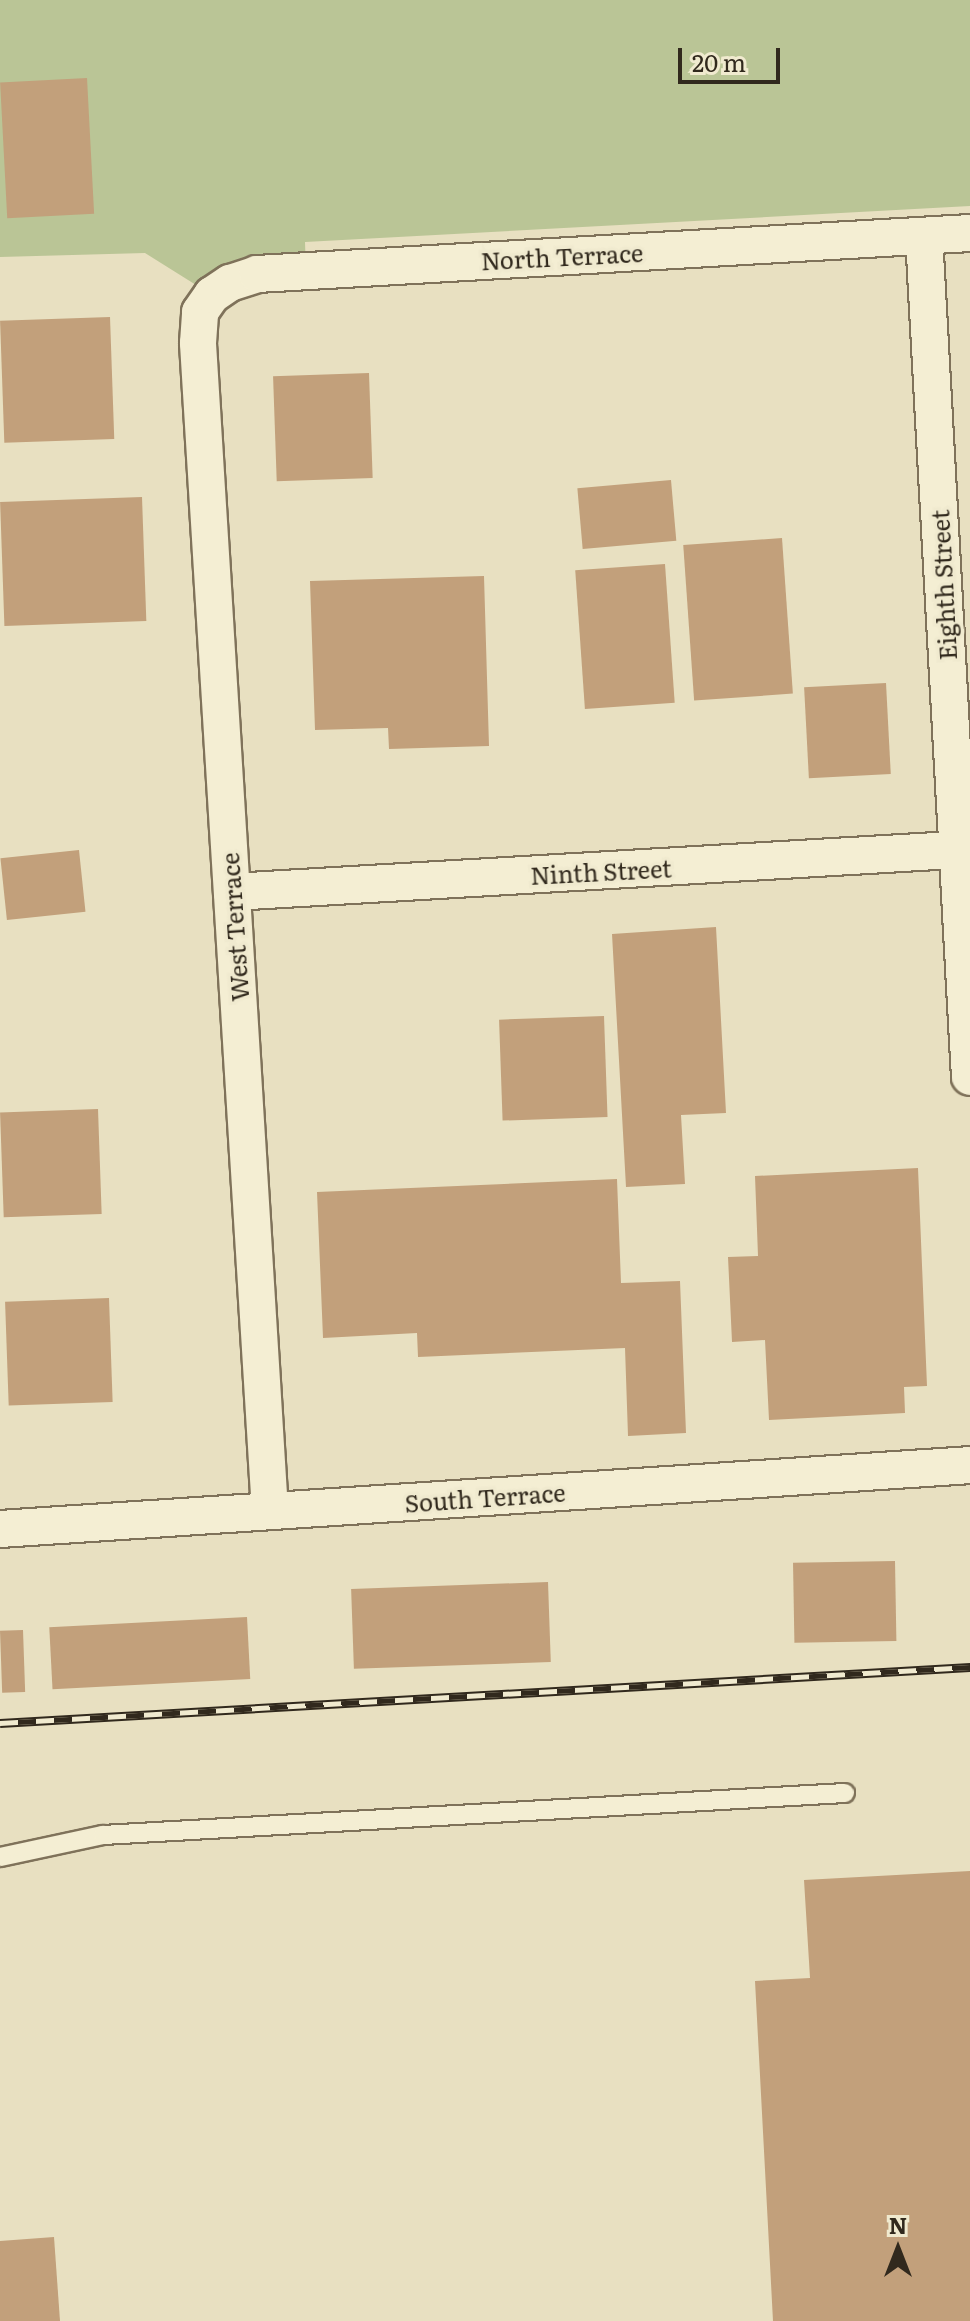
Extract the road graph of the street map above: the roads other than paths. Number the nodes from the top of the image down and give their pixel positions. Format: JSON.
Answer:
{"nodes":[{"id":1,"x":970,"y":233,"type":"edge"},
{"id":2,"x":924,"y":236,"type":"junction"},
{"id":3,"x":198,"y":343,"type":"joint"},
{"id":4,"x":964,"y":850,"type":"edge"},
{"id":5,"x":232,"y":892,"type":"junction"},
{"id":6,"x":970,"y":1077,"type":"edge"},
{"id":7,"x":970,"y":1465,"type":"edge"},
{"id":8,"x":270,"y":1511,"type":"junction"},
{"id":9,"x":0,"y":1529,"type":"edge"},
{"id":10,"x":845,"y":1793,"type":"dead end"},
{"id":11,"x":0,"y":1857,"type":"edge"}],
"edges":[{"from":1,"to":2,"type":"street","name":"North Terrace"},
{"from":2,"to":3,"type":"street","name":"North Terrace"},
{"from":2,"to":4,"type":"street","name":"Eighth Street"},
{"from":3,"to":5,"type":"street","name":"West Terrace"},
{"from":4,"to":5,"type":"street","name":"Ninth Street"},
{"from":4,"to":6,"type":"street","name":"Eighth Street"},
{"from":5,"to":8,"type":"street","name":"West Terrace"},
{"from":7,"to":8,"type":"street","name":"South Terrace"},
{"from":8,"to":9,"type":"street","name":"South Terrace"},
{"from":10,"to":11,"type":"lane"}]}
